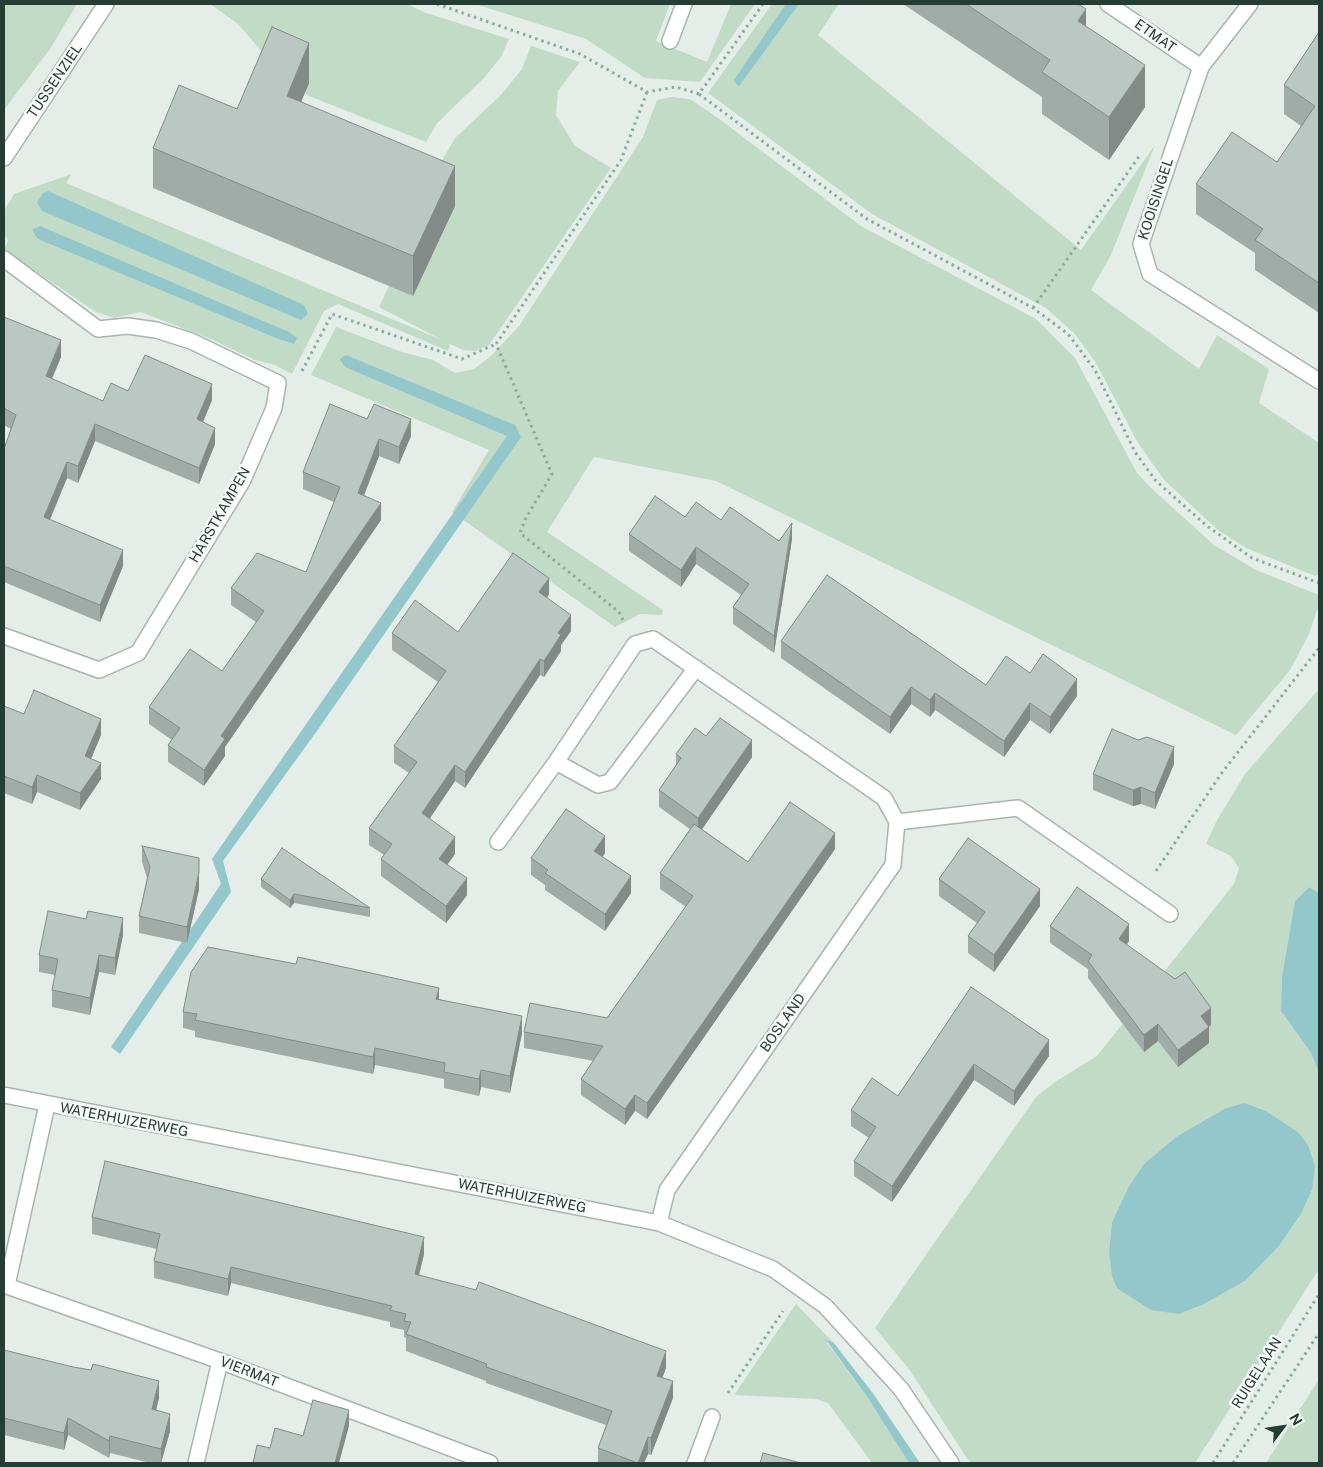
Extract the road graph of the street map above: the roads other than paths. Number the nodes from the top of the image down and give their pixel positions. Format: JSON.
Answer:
{"nodes":[{"id":1,"x":106,"y":4,"type":"edge"},
{"id":2,"x":684,"y":4,"type":"edge"},
{"id":3,"x":1108,"y":4,"type":"edge"},
{"id":4,"x":1250,"y":4,"type":"edge"},
{"id":5,"x":670,"y":41,"type":"dead end"},
{"id":6,"x":1201,"y":68,"type":"junction"},
{"id":7,"x":4,"y":158,"type":"edge"},
{"id":8,"x":4,"y":259,"type":"edge"},
{"id":9,"x":1319,"y":381,"type":"edge"},
{"id":10,"x":4,"y":636,"type":"edge"},
{"id":11,"x":696,"y":668,"type":"junction"},
{"id":12,"x":556,"y":762,"type":"junction"},
{"id":13,"x":897,"y":822,"type":"junction"},
{"id":14,"x":498,"y":842,"type":"dead end"},
{"id":15,"x":1170,"y":914,"type":"dead end"},
{"id":16,"x":4,"y":1095,"type":"edge"},
{"id":17,"x":48,"y":1106,"type":"junction"},
{"id":18,"x":659,"y":1222,"type":"junction"},
{"id":19,"x":5,"y":1285,"type":"edge"},
{"id":20,"x":220,"y":1361,"type":"junction"},
{"id":21,"x":712,"y":1417,"type":"road end"},
{"id":22,"x":196,"y":1463,"type":"edge"},
{"id":23,"x":490,"y":1463,"type":"edge"},
{"id":24,"x":695,"y":1463,"type":"edge"},
{"id":25,"x":951,"y":1463,"type":"edge"}],
"edges":[{"from":1,"to":7,"type":"street","name":"TUSSENZIEL"},
{"from":2,"to":5,"type":"street"},
{"from":3,"to":6,"type":"street","name":"ETMAT"},
{"from":4,"to":6,"type":"street","name":"KOOISINGEL"},
{"from":6,"to":9,"type":"street","name":"KOOISINGEL"},
{"from":8,"to":10,"type":"street","name":"HARSTKAMPEN"},
{"from":11,"to":12,"type":"street"},
{"from":11,"to":12,"type":"street"},
{"from":11,"to":13,"type":"street"},
{"from":12,"to":14,"type":"street"},
{"from":13,"to":15,"type":"street"},
{"from":13,"to":18,"type":"street","name":"BOSLAND"},
{"from":16,"to":17,"type":"street","name":"WATERHUIZERWEG"},
{"from":17,"to":18,"type":"street","name":"WATERHUIZERWEG"},
{"from":17,"to":19,"type":"street","name":"VIERMAT"},
{"from":18,"to":25,"type":"street","name":"WATERHUIZERWEG"},
{"from":19,"to":20,"type":"street","name":"VIERMAT"},
{"from":20,"to":22,"type":"street"},
{"from":20,"to":23,"type":"street","name":"VIERMAT"},
{"from":21,"to":24,"type":"street"}]}
